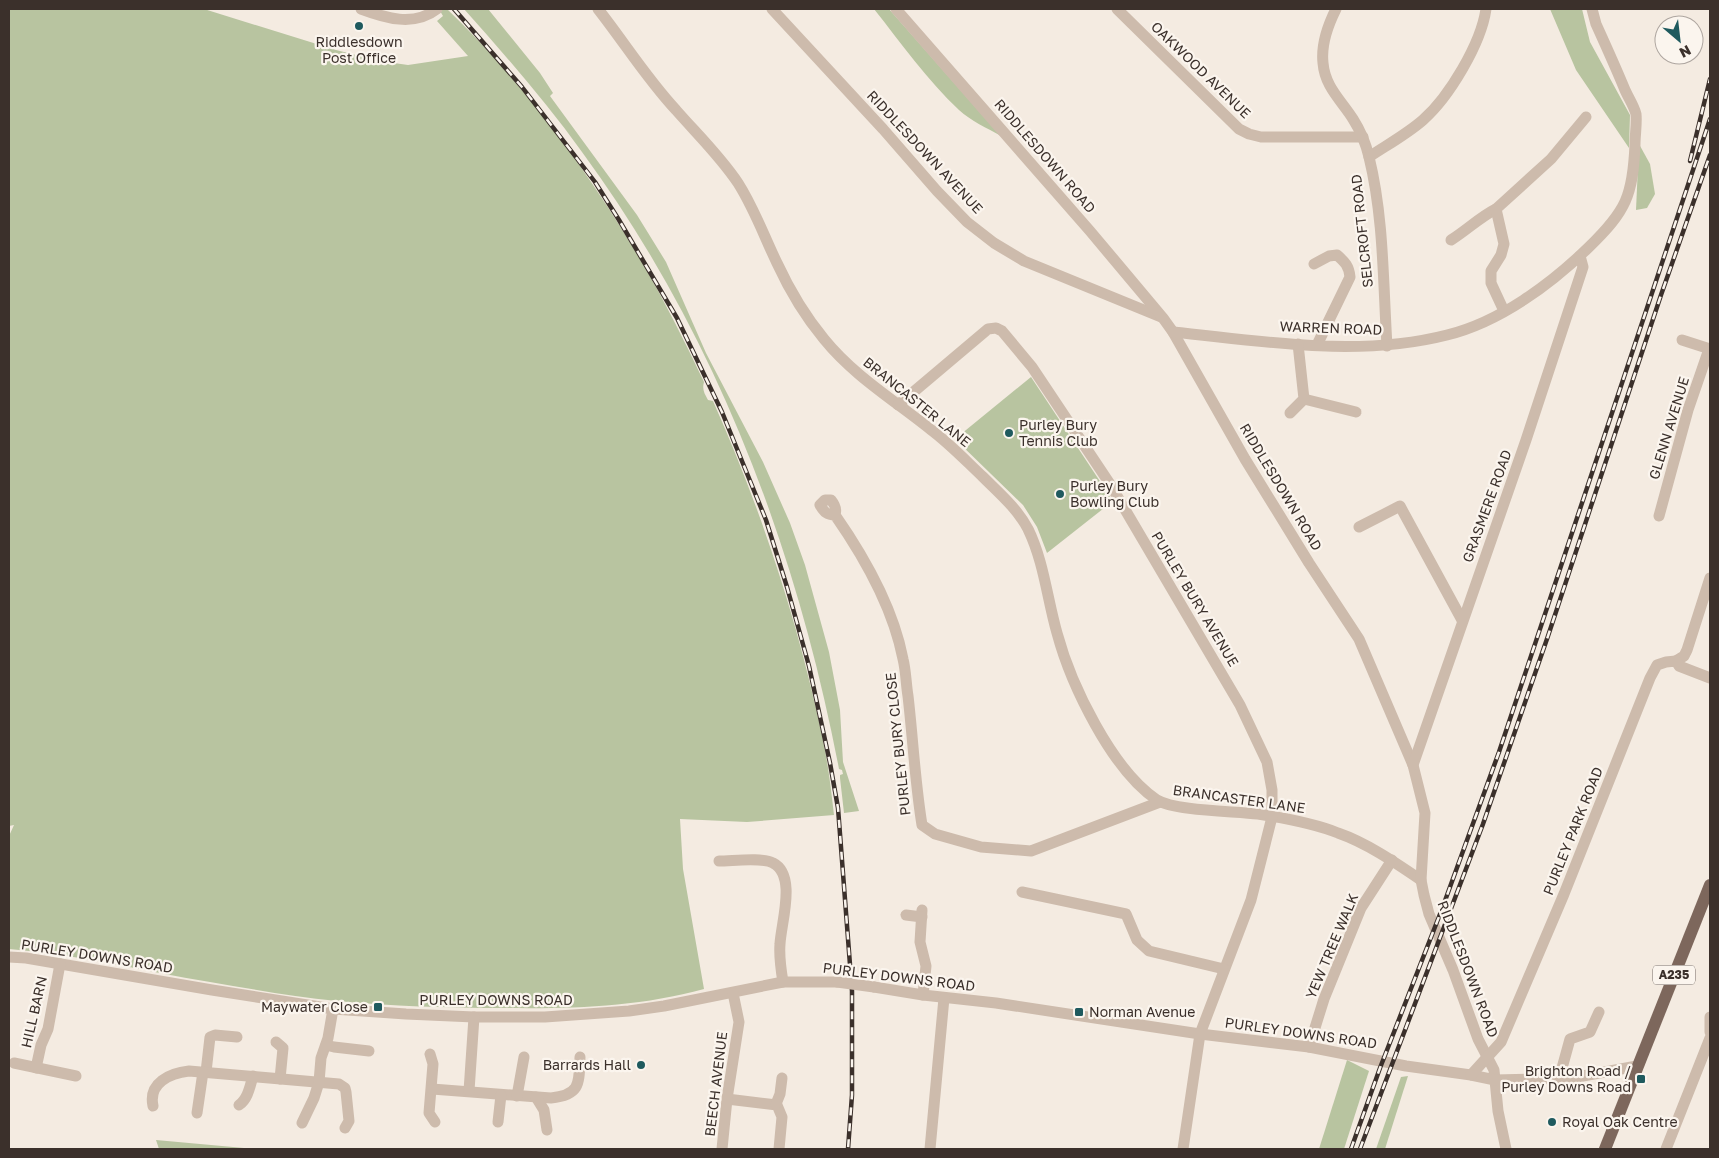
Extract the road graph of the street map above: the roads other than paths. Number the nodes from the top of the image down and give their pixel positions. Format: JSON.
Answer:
{"nodes":[{"id":1,"x":361,"y":9,"type":"edge"},
{"id":2,"x":437,"y":9,"type":"edge"},
{"id":3,"x":598,"y":9,"type":"edge"},
{"id":4,"x":772,"y":9,"type":"edge"},
{"id":5,"x":896,"y":9,"type":"edge"},
{"id":6,"x":1116,"y":9,"type":"edge"},
{"id":7,"x":1336,"y":9,"type":"edge"},
{"id":8,"x":1486,"y":9,"type":"edge"},
{"id":9,"x":1592,"y":9,"type":"edge"},
{"id":10,"x":1586,"y":118,"type":"dead end"},
{"id":11,"x":1363,"y":137,"type":"junction"},
{"id":12,"x":1369,"y":156,"type":"junction"},
{"id":13,"x":1496,"y":209,"type":"junction"},
{"id":14,"x":1451,"y":240,"type":"dead end"},
{"id":15,"x":1580,"y":256,"type":"junction"},
{"id":16,"x":1314,"y":264,"type":"dead end"},
{"id":17,"x":1504,"y":311,"type":"junction"},
{"id":18,"x":1163,"y":318,"type":"junction"},
{"id":19,"x":1173,"y":332,"type":"junction"},
{"id":20,"x":1682,"y":340,"type":"dead end"},
{"id":21,"x":1298,"y":344,"type":"junction"},
{"id":22,"x":1317,"y":346,"type":"junction"},
{"id":23,"x":1387,"y":346,"type":"junction"},
{"id":24,"x":1710,"y":349,"type":"edge"},
{"id":25,"x":1304,"y":399,"type":"junction"},
{"id":26,"x":898,"y":405,"type":"junction"},
{"id":27,"x":1356,"y":412,"type":"dead end"},
{"id":28,"x":1290,"y":413,"type":"dead end"},
{"id":29,"x":835,"y":515,"type":"dead end"},
{"id":30,"x":1659,"y":516,"type":"dead end"},
{"id":31,"x":1359,"y":527,"type":"dead end"},
{"id":32,"x":1710,"y":578,"type":"edge"},
{"id":33,"x":1462,"y":620,"type":"junction"},
{"id":34,"x":1676,"y":662,"type":"junction"},
{"id":35,"x":1710,"y":678,"type":"edge"},
{"id":36,"x":1413,"y":765,"type":"junction"},
{"id":37,"x":1160,"y":802,"type":"junction"},
{"id":38,"x":1272,"y":817,"type":"junction"},
{"id":39,"x":1392,"y":860,"type":"junction"},
{"id":40,"x":725,"y":865,"type":"dead end"},
{"id":41,"x":1421,"y":880,"type":"junction"},
{"id":42,"x":1710,"y":885,"type":"edge"},
{"id":43,"x":1022,"y":892,"type":"dead end"},
{"id":44,"x":906,"y":915,"type":"dead end"},
{"id":45,"x":9,"y":957,"type":"edge"},
{"id":46,"x":60,"y":964,"type":"junction"},
{"id":47,"x":1224,"y":969,"type":"junction"},
{"id":48,"x":783,"y":982,"type":"junction"},
{"id":49,"x":733,"y":993,"type":"junction"},
{"id":50,"x":923,"y":995,"type":"junction"},
{"id":51,"x":944,"y":998,"type":"junction"},
{"id":52,"x":333,"y":1009,"type":"junction"},
{"id":53,"x":1599,"y":1012,"type":"dead end"},
{"id":54,"x":474,"y":1017,"type":"junction"},
{"id":55,"x":1710,"y":1017,"type":"edge"},
{"id":56,"x":1710,"y":1032,"type":"edge"},
{"id":57,"x":1200,"y":1034,"type":"junction"},
{"id":58,"x":238,"y":1037,"type":"dead end"},
{"id":59,"x":1710,"y":1038,"type":"edge"},
{"id":60,"x":276,"y":1042,"type":"dead end"},
{"id":61,"x":326,"y":1045,"type":"junction"},
{"id":62,"x":1309,"y":1047,"type":"junction"},
{"id":63,"x":368,"y":1050,"type":"dead end"},
{"id":64,"x":430,"y":1054,"type":"dead end"},
{"id":65,"x":524,"y":1057,"type":"dead end"},
{"id":66,"x":580,"y":1057,"type":"dead end"},
{"id":67,"x":1488,"y":1058,"type":"junction"},
{"id":68,"x":14,"y":1063,"type":"dead end"},
{"id":69,"x":1637,"y":1066,"type":"junction"},
{"id":70,"x":36,"y":1068,"type":"junction"},
{"id":71,"x":205,"y":1072,"type":"junction"},
{"id":72,"x":1471,"y":1075,"type":"junction"},
{"id":73,"x":76,"y":1076,"type":"dead end"},
{"id":74,"x":253,"y":1076,"type":"junction"},
{"id":75,"x":782,"y":1078,"type":"dead end"},
{"id":76,"x":1559,"y":1078,"type":"junction"},
{"id":77,"x":280,"y":1079,"type":"junction"},
{"id":78,"x":1495,"y":1080,"type":"junction"},
{"id":79,"x":319,"y":1082,"type":"junction"},
{"id":80,"x":432,"y":1089,"type":"junction"},
{"id":81,"x":469,"y":1091,"type":"junction"},
{"id":82,"x":501,"y":1094,"type":"junction"},
{"id":83,"x":516,"y":1096,"type":"junction"},
{"id":84,"x":536,"y":1097,"type":"junction"},
{"id":85,"x":727,"y":1099,"type":"junction"},
{"id":86,"x":776,"y":1104,"type":"junction"},
{"id":87,"x":239,"y":1105,"type":"dead end"},
{"id":88,"x":153,"y":1106,"type":"dead end"},
{"id":89,"x":197,"y":1113,"type":"dead end"},
{"id":90,"x":435,"y":1122,"type":"dead end"},
{"id":91,"x":498,"y":1122,"type":"dead end"},
{"id":92,"x":302,"y":1123,"type":"dead end"},
{"id":93,"x":345,"y":1128,"type":"dead end"},
{"id":94,"x":547,"y":1130,"type":"dead end"},
{"id":95,"x":722,"y":1149,"type":"edge"},
{"id":96,"x":779,"y":1149,"type":"edge"},
{"id":97,"x":930,"y":1149,"type":"edge"},
{"id":98,"x":1183,"y":1149,"type":"edge"},
{"id":99,"x":1192,"y":1149,"type":"edge"},
{"id":100,"x":1506,"y":1149,"type":"edge"},
{"id":101,"x":1604,"y":1149,"type":"edge"},
{"id":102,"x":1666,"y":1149,"type":"edge"}],
"edges":[{"from":1,"to":2,"type":"street"},
{"from":3,"to":26,"type":"street","name":"BRANCASTER LANE"},
{"from":4,"to":18,"type":"street","name":"RIDDLESDOWN AVENUE"},
{"from":5,"to":18,"type":"street","name":"RIDDLESDOWN ROAD"},
{"from":6,"to":11,"type":"street","name":"OAKWOOD AVENUE"},
{"from":7,"to":11,"type":"street","name":"SELCROFT ROAD"},
{"from":8,"to":12,"type":"street"},
{"from":9,"to":15,"type":"street","name":"WARREN ROAD"},
{"from":10,"to":13,"type":"street"},
{"from":11,"to":12,"type":"street","name":"SELCROFT ROAD"},
{"from":12,"to":23,"type":"street","name":"SELCROFT ROAD"},
{"from":13,"to":14,"type":"street"},
{"from":13,"to":17,"type":"street"},
{"from":15,"to":17,"type":"street","name":"WARREN ROAD"},
{"from":15,"to":33,"type":"street","name":"GRASMERE ROAD"},
{"from":16,"to":22,"type":"street"},
{"from":17,"to":23,"type":"street","name":"WARREN ROAD"},
{"from":18,"to":19,"type":"street","name":"RIDDLESDOWN ROAD"},
{"from":19,"to":21,"type":"street","name":"WARREN ROAD"},
{"from":19,"to":36,"type":"street","name":"RIDDLESDOWN ROAD"},
{"from":20,"to":24,"type":"street","name":"GLENN AVENUE"},
{"from":21,"to":22,"type":"street","name":"WARREN ROAD"},
{"from":21,"to":25,"type":"street"},
{"from":22,"to":23,"type":"street","name":"WARREN ROAD"},
{"from":24,"to":30,"type":"street","name":"GLENN AVENUE"},
{"from":25,"to":27,"type":"street"},
{"from":25,"to":28,"type":"street"},
{"from":26,"to":37,"type":"street","name":"BRANCASTER LANE"},
{"from":26,"to":38,"type":"street","name":"PURLEY BURY AVENUE"},
{"from":29,"to":37,"type":"street","name":"PURLEY BURY CLOSE"},
{"from":31,"to":33,"type":"street"},
{"from":32,"to":34,"type":"street"},
{"from":33,"to":36,"type":"street","name":"GRASMERE ROAD"},
{"from":34,"to":35,"type":"street"},
{"from":34,"to":67,"type":"street","name":"PURLEY PARK ROAD"},
{"from":36,"to":41,"type":"street","name":"RIDDLESDOWN ROAD"},
{"from":37,"to":38,"type":"street","name":"BRANCASTER LANE"},
{"from":38,"to":39,"type":"street","name":"BRANCASTER LANE"},
{"from":38,"to":47,"type":"street","name":"PURLEY BURY AVENUE"},
{"from":39,"to":41,"type":"street","name":"BRANCASTER LANE"},
{"from":39,"to":62,"type":"street","name":"YEW TREE WALK"},
{"from":40,"to":48,"type":"street"},
{"from":41,"to":67,"type":"street","name":"RIDDLESDOWN ROAD"},
{"from":42,"to":69,"type":"main road","number":"A235"},
{"from":43,"to":47,"type":"street"},
{"from":44,"to":50,"type":"street"},
{"from":45,"to":46,"type":"street","name":"PURLEY DOWNS ROAD"},
{"from":46,"to":52,"type":"street","name":"PURLEY DOWNS ROAD"},
{"from":46,"to":70,"type":"street","name":"HILL BARN"},
{"from":47,"to":57,"type":"street","name":"PURLEY BURY AVENUE"},
{"from":48,"to":49,"type":"street","name":"PURLEY DOWNS ROAD"},
{"from":48,"to":50,"type":"street","name":"PURLEY DOWNS ROAD","bridge":true},
{"from":49,"to":54,"type":"street","name":"PURLEY DOWNS ROAD"},
{"from":49,"to":85,"type":"street","name":"BEECH AVENUE"},
{"from":50,"to":51,"type":"street","name":"PURLEY DOWNS ROAD"},
{"from":51,"to":57,"type":"street","name":"PURLEY DOWNS ROAD"},
{"from":51,"to":97,"type":"street"},
{"from":52,"to":54,"type":"street","name":"PURLEY DOWNS ROAD"},
{"from":52,"to":61,"type":"street"},
{"from":53,"to":76,"type":"street"},
{"from":54,"to":81,"type":"street"},
{"from":55,"to":56,"type":"street"},
{"from":57,"to":62,"type":"street","name":"PURLEY DOWNS ROAD"},
{"from":57,"to":98,"type":"street"},
{"from":58,"to":71,"type":"street"},
{"from":59,"to":102,"type":"street"},
{"from":60,"to":77,"type":"street"},
{"from":61,"to":63,"type":"street"},
{"from":61,"to":79,"type":"street"},
{"from":62,"to":72,"type":"street","name":"PURLEY DOWNS ROAD"},
{"from":64,"to":80,"type":"street"},
{"from":65,"to":83,"type":"street"},
{"from":66,"to":84,"type":"street"},
{"from":67,"to":72,"type":"street","name":"RIDDLESDOWN ROAD"},
{"from":67,"to":78,"type":"street","name":"RIDDLESDOWN ROAD"},
{"from":68,"to":70,"type":"street","name":"HILL BARN"},
{"from":69,"to":76,"type":"street","name":"PURLEY DOWNS ROAD"},
{"from":69,"to":101,"type":"main road","number":"A235"},
{"from":70,"to":73,"type":"street","name":"HILL BARN"},
{"from":71,"to":74,"type":"street"},
{"from":71,"to":88,"type":"street"},
{"from":71,"to":89,"type":"street"},
{"from":72,"to":78,"type":"street","name":"PURLEY DOWNS ROAD"},
{"from":74,"to":77,"type":"street"},
{"from":74,"to":87,"type":"street"},
{"from":75,"to":86,"type":"street"},
{"from":76,"to":78,"type":"street","name":"PURLEY DOWNS ROAD"},
{"from":77,"to":79,"type":"street"},
{"from":78,"to":100,"type":"street","name":"RIDDLESDOWN ROAD"},
{"from":79,"to":92,"type":"street"},
{"from":79,"to":93,"type":"street"},
{"from":80,"to":81,"type":"street"},
{"from":80,"to":90,"type":"street"},
{"from":81,"to":82,"type":"street"},
{"from":82,"to":83,"type":"street"},
{"from":82,"to":91,"type":"street"},
{"from":83,"to":84,"type":"street"},
{"from":84,"to":94,"type":"street"},
{"from":85,"to":86,"type":"street"},
{"from":85,"to":95,"type":"street","name":"BEECH AVENUE"},
{"from":86,"to":96,"type":"street"},
{"from":98,"to":99,"type":"street"}]}
